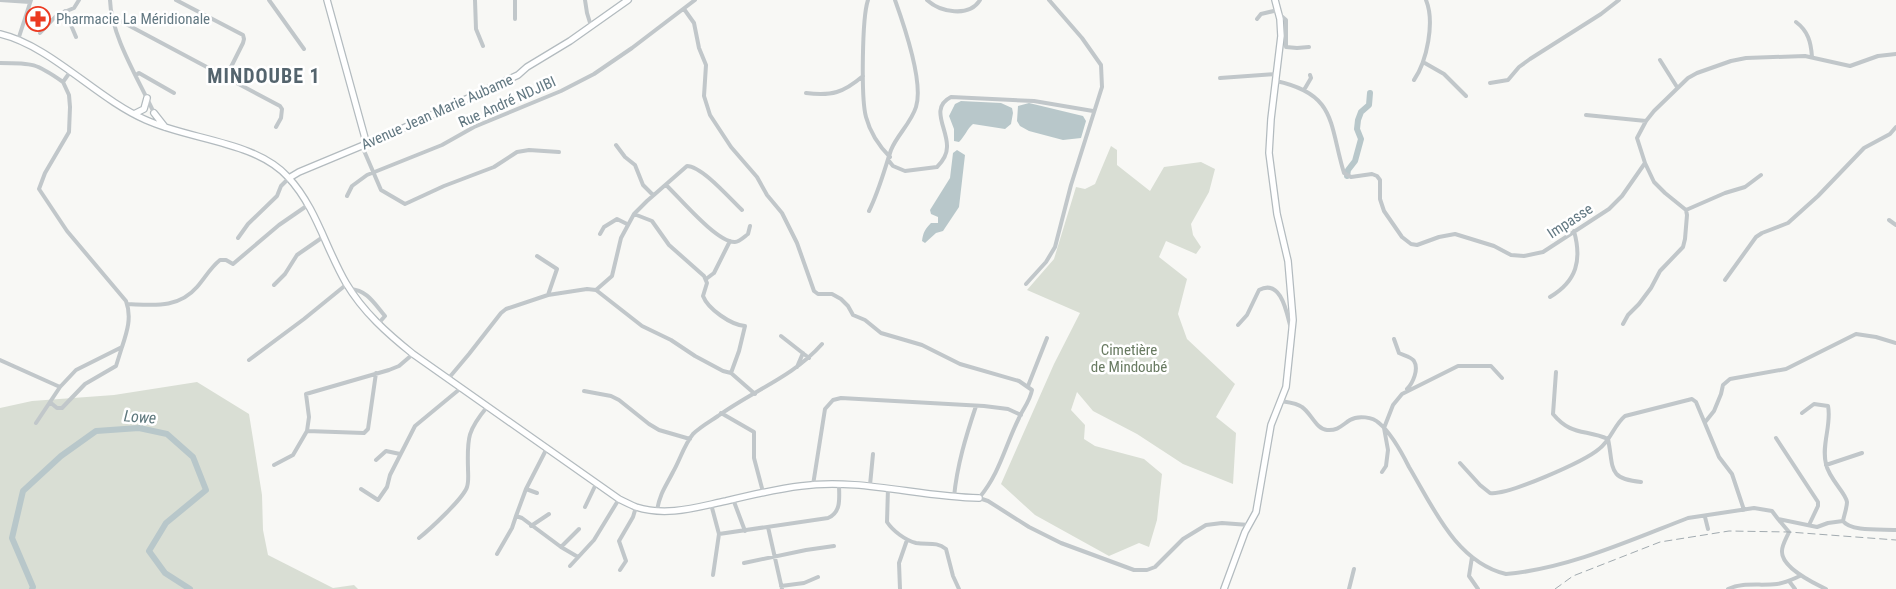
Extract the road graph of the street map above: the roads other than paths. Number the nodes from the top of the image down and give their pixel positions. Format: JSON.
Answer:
{"nodes":[{"id":1,"x":0,"y":0,"type":"edge"},
{"id":2,"x":79,"y":0,"type":"edge"},
{"id":3,"x":110,"y":0,"type":"edge"},
{"id":4,"x":176,"y":0,"type":"edge"},
{"id":5,"x":269,"y":0,"type":"edge"},
{"id":6,"x":327,"y":0,"type":"edge"},
{"id":7,"x":475,"y":0,"type":"edge"},
{"id":8,"x":515,"y":0,"type":"edge"},
{"id":9,"x":585,"y":0,"type":"edge"},
{"id":10,"x":628,"y":0,"type":"edge"},
{"id":11,"x":695,"y":0,"type":"edge"},
{"id":12,"x":868,"y":0,"type":"edge"},
{"id":13,"x":895,"y":0,"type":"edge"},
{"id":14,"x":926,"y":0,"type":"edge"},
{"id":15,"x":980,"y":0,"type":"edge"},
{"id":16,"x":1049,"y":0,"type":"edge"},
{"id":17,"x":1275,"y":0,"type":"edge"},
{"id":18,"x":1426,"y":0,"type":"edge"},
{"id":19,"x":1619,"y":0,"type":"edge"},
{"id":20,"x":30,"y":1,"type":"edge"},
{"id":21,"x":684,"y":9,"type":"junction"},
{"id":22,"x":65,"y":10,"type":"junction"},
{"id":23,"x":1279,"y":12,"type":"junction"},
{"id":24,"x":111,"y":16,"type":"junction"},
{"id":25,"x":515,"y":19,"type":"dead end"},
{"id":26,"x":1257,"y":19,"type":"dead end"},
{"id":27,"x":1796,"y":22,"type":"dead end"},
{"id":28,"x":591,"y":26,"type":"junction"},
{"id":29,"x":40,"y":33,"type":"dead end"},
{"id":30,"x":0,"y":34,"type":"edge"},
{"id":31,"x":76,"y":37,"type":"dead end"},
{"id":32,"x":18,"y":40,"type":"junction"},
{"id":33,"x":483,"y":46,"type":"dead end"},
{"id":34,"x":1309,"y":47,"type":"dead end"},
{"id":35,"x":304,"y":49,"type":"dead end"},
{"id":36,"x":1896,"y":54,"type":"edge"},
{"id":37,"x":1812,"y":57,"type":"junction"},
{"id":38,"x":1660,"y":60,"type":"dead end"},
{"id":39,"x":1424,"y":62,"type":"junction"},
{"id":40,"x":0,"y":63,"type":"edge"},
{"id":41,"x":70,"y":72,"type":"junction"},
{"id":42,"x":1276,"y":74,"type":"junction"},
{"id":43,"x":136,"y":75,"type":"junction"},
{"id":44,"x":1310,"y":75,"type":"dead end"},
{"id":45,"x":863,"y":76,"type":"junction"},
{"id":46,"x":226,"y":77,"type":"junction"},
{"id":47,"x":1220,"y":78,"type":"dead end"},
{"id":48,"x":1414,"y":80,"type":"dead end"},
{"id":49,"x":1276,"y":81,"type":"junction"},
{"id":50,"x":63,"y":82,"type":"junction"},
{"id":51,"x":1490,"y":83,"type":"dead end"},
{"id":52,"x":1677,"y":88,"type":"junction"},
{"id":53,"x":1304,"y":90,"type":"junction"},
{"id":54,"x":174,"y":93,"type":"dead end"},
{"id":55,"x":806,"y":93,"type":"dead end"},
{"id":56,"x":1466,"y":96,"type":"dead end"},
{"id":57,"x":147,"y":98,"type":"junction"},
{"id":58,"x":1093,"y":111,"type":"junction"},
{"id":59,"x":154,"y":113,"type":"junction"},
{"id":60,"x":134,"y":114,"type":"junction"},
{"id":61,"x":1586,"y":115,"type":"dead end"},
{"id":62,"x":1646,"y":121,"type":"junction"},
{"id":63,"x":149,"y":122,"type":"junction"},
{"id":64,"x":276,"y":127,"type":"dead end"},
{"id":65,"x":1896,"y":127,"type":"edge"},
{"id":66,"x":169,"y":129,"type":"junction"},
{"id":67,"x":365,"y":138,"type":"junction"},
{"id":68,"x":372,"y":142,"type":"junction"},
{"id":69,"x":362,"y":146,"type":"junction"},
{"id":70,"x":616,"y":146,"type":"dead end"},
{"id":71,"x":560,"y":152,"type":"dead end"},
{"id":72,"x":889,"y":159,"type":"junction"},
{"id":73,"x":1645,"y":164,"type":"junction"},
{"id":74,"x":373,"y":174,"type":"junction"},
{"id":75,"x":1761,"y":174,"type":"dead end"},
{"id":76,"x":289,"y":178,"type":"junction"},
{"id":77,"x":666,"y":185,"type":"junction"},
{"id":78,"x":653,"y":195,"type":"junction"},
{"id":79,"x":347,"y":196,"type":"dead end"},
{"id":80,"x":308,"y":206,"type":"junction"},
{"id":81,"x":742,"y":210,"type":"dead end"},
{"id":82,"x":1686,"y":210,"type":"junction"},
{"id":83,"x":870,"y":211,"type":"dead end"},
{"id":84,"x":634,"y":214,"type":"junction"},
{"id":85,"x":1889,"y":220,"type":"dead end"},
{"id":86,"x":627,"y":224,"type":"junction"},
{"id":87,"x":1896,"y":225,"type":"edge"},
{"id":88,"x":750,"y":226,"type":"dead end"},
{"id":89,"x":1574,"y":231,"type":"junction"},
{"id":90,"x":600,"y":234,"type":"dead end"},
{"id":91,"x":323,"y":237,"type":"junction"},
{"id":92,"x":238,"y":238,"type":"dead end"},
{"id":93,"x":730,"y":241,"type":"junction"},
{"id":94,"x":537,"y":256,"type":"dead end"},
{"id":95,"x":706,"y":279,"type":"junction"},
{"id":96,"x":1725,"y":280,"type":"dead end"},
{"id":97,"x":1026,"y":284,"type":"dead end"},
{"id":98,"x":274,"y":285,"type":"dead end"},
{"id":99,"x":348,"y":287,"type":"junction"},
{"id":100,"x":596,"y":290,"type":"junction"},
{"id":101,"x":548,"y":295,"type":"junction"},
{"id":102,"x":1550,"y":297,"type":"dead end"},
{"id":103,"x":128,"y":304,"type":"junction"},
{"id":104,"x":378,"y":324,"type":"junction"},
{"id":105,"x":1623,"y":324,"type":"dead end"},
{"id":106,"x":1238,"y":325,"type":"dead end"},
{"id":107,"x":1292,"y":334,"type":"junction"},
{"id":108,"x":781,"y":336,"type":"dead end"},
{"id":109,"x":1047,"y":338,"type":"dead end"},
{"id":110,"x":1394,"y":339,"type":"dead end"},
{"id":111,"x":1896,"y":343,"type":"edge"},
{"id":112,"x":822,"y":344,"type":"dead end"},
{"id":113,"x":122,"y":347,"type":"junction"},
{"id":114,"x":414,"y":354,"type":"junction"},
{"id":115,"x":803,"y":354,"type":"junction"},
{"id":116,"x":809,"y":358,"type":"junction"},
{"id":117,"x":0,"y":360,"type":"edge"},
{"id":118,"x":249,"y":360,"type":"dead end"},
{"id":119,"x":797,"y":368,"type":"junction"},
{"id":120,"x":1556,"y":372,"type":"dead end"},
{"id":121,"x":376,"y":373,"type":"junction"},
{"id":122,"x":731,"y":373,"type":"junction"},
{"id":123,"x":1502,"y":378,"type":"dead end"},
{"id":124,"x":448,"y":379,"type":"junction"},
{"id":125,"x":60,"y":386,"type":"junction"},
{"id":126,"x":1028,"y":386,"type":"junction"},
{"id":127,"x":461,"y":388,"type":"junction"},
{"id":128,"x":1406,"y":390,"type":"junction"},
{"id":129,"x":584,"y":391,"type":"dead end"},
{"id":130,"x":755,"y":394,"type":"junction"},
{"id":131,"x":1280,"y":401,"type":"junction"},
{"id":132,"x":51,"y":402,"type":"junction"},
{"id":133,"x":976,"y":406,"type":"junction"},
{"id":134,"x":487,"y":407,"type":"junction"},
{"id":135,"x":1802,"y":413,"type":"dead end"},
{"id":136,"x":721,"y":414,"type":"junction"},
{"id":137,"x":1020,"y":415,"type":"junction"},
{"id":138,"x":1706,"y":421,"type":"junction"},
{"id":139,"x":36,"y":423,"type":"dead end"},
{"id":140,"x":1384,"y":428,"type":"junction"},
{"id":141,"x":307,"y":431,"type":"junction"},
{"id":142,"x":1776,"y":438,"type":"dead end"},
{"id":143,"x":690,"y":439,"type":"junction"},
{"id":144,"x":1608,"y":439,"type":"junction"},
{"id":145,"x":547,"y":448,"type":"junction"},
{"id":146,"x":1862,"y":453,"type":"dead end"},
{"id":147,"x":400,"y":454,"type":"junction"},
{"id":148,"x":872,"y":454,"type":"dead end"},
{"id":149,"x":376,"y":460,"type":"dead end"},
{"id":150,"x":1460,"y":463,"type":"dead end"},
{"id":151,"x":274,"y":465,"type":"dead end"},
{"id":152,"x":1826,"y":465,"type":"junction"},
{"id":153,"x":1382,"y":472,"type":"dead end"},
{"id":154,"x":1641,"y":482,"type":"dead end"},
{"id":155,"x":596,"y":484,"type":"junction"},
{"id":156,"x":839,"y":484,"type":"junction"},
{"id":157,"x":813,"y":485,"type":"junction"},
{"id":158,"x":870,"y":485,"type":"junction"},
{"id":159,"x":888,"y":488,"type":"junction"},
{"id":160,"x":361,"y":489,"type":"dead end"},
{"id":161,"x":526,"y":489,"type":"junction"},
{"id":162,"x":763,"y":492,"type":"junction"},
{"id":163,"x":537,"y":493,"type":"dead end"},
{"id":164,"x":954,"y":497,"type":"junction"},
{"id":165,"x":979,"y":498,"type":"junction"},
{"id":166,"x":619,"y":499,"type":"junction"},
{"id":167,"x":733,"y":499,"type":"junction"},
{"id":168,"x":710,"y":504,"type":"junction"},
{"id":169,"x":585,"y":507,"type":"dead end"},
{"id":170,"x":636,"y":507,"type":"junction"},
{"id":171,"x":657,"y":510,"type":"junction"},
{"id":172,"x":1744,"y":510,"type":"junction"},
{"id":173,"x":549,"y":514,"type":"dead end"},
{"id":174,"x":516,"y":516,"type":"junction"},
{"id":175,"x":1705,"y":517,"type":"junction"},
{"id":176,"x":1778,"y":518,"type":"junction"},
{"id":177,"x":1843,"y":521,"type":"junction"},
{"id":178,"x":1249,"y":525,"type":"junction"},
{"id":179,"x":1809,"y":525,"type":"junction"},
{"id":180,"x":531,"y":526,"type":"junction"},
{"id":181,"x":768,"y":527,"type":"junction"},
{"id":182,"x":579,"y":529,"type":"dead end"},
{"id":183,"x":1708,"y":529,"type":"dead end"},
{"id":184,"x":1896,"y":530,"type":"edge"},
{"id":185,"x":745,"y":531,"type":"junction"},
{"id":186,"x":719,"y":534,"type":"junction"},
{"id":187,"x":419,"y":538,"type":"dead end"},
{"id":188,"x":907,"y":540,"type":"junction"},
{"id":189,"x":834,"y":546,"type":"dead end"},
{"id":190,"x":561,"y":547,"type":"junction"},
{"id":191,"x":497,"y":554,"type":"dead end"},
{"id":192,"x":775,"y":556,"type":"junction"},
{"id":193,"x":578,"y":557,"type":"junction"},
{"id":194,"x":1472,"y":557,"type":"junction"},
{"id":195,"x":744,"y":563,"type":"dead end"},
{"id":196,"x":570,"y":566,"type":"dead end"},
{"id":197,"x":1354,"y":569,"type":"dead end"},
{"id":198,"x":620,"y":570,"type":"dead end"},
{"id":199,"x":713,"y":575,"type":"dead end"},
{"id":200,"x":1800,"y":576,"type":"junction"},
{"id":201,"x":818,"y":577,"type":"dead end"},
{"id":202,"x":1789,"y":581,"type":"junction"},
{"id":203,"x":1756,"y":587,"type":"edge"},
{"id":204,"x":782,"y":588,"type":"edge"},
{"id":205,"x":900,"y":589,"type":"edge"},
{"id":206,"x":959,"y":589,"type":"edge"},
{"id":207,"x":1224,"y":589,"type":"edge"},
{"id":208,"x":1349,"y":589,"type":"edge"},
{"id":209,"x":1478,"y":589,"type":"edge"},
{"id":210,"x":1728,"y":589,"type":"edge"},
{"id":211,"x":1795,"y":589,"type":"edge"},
{"id":212,"x":1826,"y":589,"type":"edge"}],
"edges":[{"from":1,"to":20,"type":"street"},
{"from":2,"to":22,"type":"street"},
{"from":3,"to":24,"type":"street"},
{"from":4,"to":46,"type":"street"},
{"from":5,"to":35,"type":"street"},
{"from":6,"to":67,"type":"street"},
{"from":7,"to":33,"type":"street"},
{"from":8,"to":25,"type":"street"},
{"from":9,"to":28,"type":"street"},
{"from":10,"to":28,"type":"street","name":"Avenue Jean Marie Aubame"},
{"from":11,"to":21,"type":"street","name":"Rue André NDJIBI"},
{"from":12,"to":45,"type":"street"},
{"from":13,"to":72,"type":"street"},
{"from":14,"to":15,"type":"street"},
{"from":16,"to":58,"type":"street"},
{"from":17,"to":23,"type":"street"},
{"from":18,"to":39,"type":"street"},
{"from":19,"to":51,"type":"street"},
{"from":20,"to":32,"type":"street"},
{"from":21,"to":74,"type":"street","name":"Rue André NDJIBI"},
{"from":21,"to":126,"type":"street"},
{"from":22,"to":29,"type":"street"},
{"from":22,"to":31,"type":"street"},
{"from":23,"to":26,"type":"street"},
{"from":23,"to":34,"type":"street"},
{"from":23,"to":42,"type":"street"},
{"from":24,"to":43,"type":"street"},
{"from":24,"to":46,"type":"street"},
{"from":27,"to":37,"type":"street"},
{"from":28,"to":68,"type":"street","name":"Avenue Jean Marie Aubame"},
{"from":30,"to":32,"type":"street"},
{"from":32,"to":41,"type":"street"},
{"from":36,"to":37,"type":"street"},
{"from":37,"to":52,"type":"street"},
{"from":38,"to":52,"type":"street"},
{"from":39,"to":48,"type":"street"},
{"from":39,"to":56,"type":"street"},
{"from":40,"to":50,"type":"street"},
{"from":41,"to":50,"type":"street"},
{"from":41,"to":60,"type":"street"},
{"from":42,"to":47,"type":"street"},
{"from":42,"to":49,"type":"street"},
{"from":43,"to":54,"type":"street"},
{"from":43,"to":57,"type":"street"},
{"from":44,"to":53,"type":"street"},
{"from":45,"to":55,"type":"street"},
{"from":45,"to":72,"type":"street"},
{"from":46,"to":64,"type":"street"},
{"from":49,"to":53,"type":"street","name":"Impasse"},
{"from":49,"to":107,"type":"street"},
{"from":50,"to":103,"type":"street"},
{"from":52,"to":62,"type":"street"},
{"from":53,"to":89,"type":"street","name":"Impasse"},
{"from":57,"to":59,"type":"street"},
{"from":57,"to":60,"type":"street"},
{"from":58,"to":72,"type":"street"},
{"from":58,"to":97,"type":"street"},
{"from":59,"to":63,"type":"street"},
{"from":59,"to":66,"type":"street"},
{"from":60,"to":63,"type":"street"},
{"from":61,"to":62,"type":"street"},
{"from":62,"to":73,"type":"street"},
{"from":63,"to":66,"type":"street"},
{"from":65,"to":96,"type":"street"},
{"from":66,"to":76,"type":"street"},
{"from":67,"to":68,"type":"street"},
{"from":67,"to":69,"type":"street"},
{"from":68,"to":69,"type":"street","name":"Avenue Jean Marie Aubame"},
{"from":69,"to":74,"type":"street"},
{"from":69,"to":76,"type":"street","name":"Avenue Jean Marie Aubame"},
{"from":70,"to":78,"type":"street"},
{"from":71,"to":74,"type":"street"},
{"from":72,"to":83,"type":"street"},
{"from":73,"to":82,"type":"street"},
{"from":73,"to":89,"type":"street","name":"Impasse"},
{"from":74,"to":79,"type":"street","name":"Rue André NDJIBI"},
{"from":75,"to":82,"type":"street"},
{"from":76,"to":80,"type":"street"},
{"from":76,"to":92,"type":"street"},
{"from":77,"to":78,"type":"street"},
{"from":77,"to":81,"type":"street"},
{"from":77,"to":93,"type":"street"},
{"from":78,"to":84,"type":"street"},
{"from":80,"to":91,"type":"street"},
{"from":80,"to":103,"type":"street"},
{"from":82,"to":105,"type":"street"},
{"from":84,"to":86,"type":"street"},
{"from":84,"to":95,"type":"street"},
{"from":85,"to":87,"type":"street"},
{"from":86,"to":90,"type":"street"},
{"from":86,"to":100,"type":"street"},
{"from":88,"to":93,"type":"street"},
{"from":89,"to":102,"type":"street"},
{"from":91,"to":98,"type":"street"},
{"from":91,"to":99,"type":"street"},
{"from":93,"to":95,"type":"street"},
{"from":94,"to":101,"type":"street"},
{"from":95,"to":122,"type":"street"},
{"from":99,"to":104,"type":"street"},
{"from":99,"to":104,"type":"street"},
{"from":99,"to":118,"type":"street"},
{"from":100,"to":101,"type":"street"},
{"from":100,"to":122,"type":"street"},
{"from":101,"to":124,"type":"street"},
{"from":103,"to":113,"type":"street"},
{"from":104,"to":114,"type":"street"},
{"from":106,"to":107,"type":"street"},
{"from":107,"to":131,"type":"street"},
{"from":108,"to":115,"type":"street"},
{"from":109,"to":126,"type":"street"},
{"from":110,"to":128,"type":"street"},
{"from":111,"to":138,"type":"street"},
{"from":112,"to":116,"type":"street"},
{"from":113,"to":125,"type":"street"},
{"from":113,"to":132,"type":"street"},
{"from":114,"to":121,"type":"street"},
{"from":114,"to":124,"type":"street"},
{"from":115,"to":116,"type":"street"},
{"from":115,"to":119,"type":"street"},
{"from":116,"to":119,"type":"street"},
{"from":117,"to":125,"type":"street"},
{"from":119,"to":130,"type":"street"},
{"from":120,"to":144,"type":"street"},
{"from":121,"to":141,"type":"street"},
{"from":121,"to":141,"type":"street"},
{"from":122,"to":130,"type":"street"},
{"from":123,"to":128,"type":"street"},
{"from":124,"to":127,"type":"street"},
{"from":125,"to":132,"type":"street"},
{"from":126,"to":137,"type":"street"},
{"from":127,"to":134,"type":"street"},
{"from":127,"to":147,"type":"street"},
{"from":128,"to":140,"type":"street"},
{"from":129,"to":143,"type":"street"},
{"from":130,"to":136,"type":"street"},
{"from":131,"to":140,"type":"street"},
{"from":131,"to":178,"type":"street"},
{"from":132,"to":139,"type":"street"},
{"from":133,"to":137,"type":"street"},
{"from":133,"to":157,"type":"street"},
{"from":133,"to":164,"type":"street"},
{"from":134,"to":145,"type":"street"},
{"from":134,"to":187,"type":"street"},
{"from":135,"to":152,"type":"street"},
{"from":136,"to":143,"type":"street"},
{"from":136,"to":162,"type":"street"},
{"from":137,"to":165,"type":"street"},
{"from":138,"to":144,"type":"street"},
{"from":138,"to":172,"type":"street"},
{"from":140,"to":153,"type":"street"},
{"from":140,"to":194,"type":"street"},
{"from":141,"to":151,"type":"street"},
{"from":142,"to":179,"type":"street"},
{"from":143,"to":171,"type":"street"},
{"from":144,"to":150,"type":"street"},
{"from":144,"to":154,"type":"street"},
{"from":145,"to":155,"type":"street"},
{"from":145,"to":161,"type":"street"},
{"from":146,"to":152,"type":"street"},
{"from":147,"to":149,"type":"street"},
{"from":147,"to":160,"type":"street"},
{"from":148,"to":158,"type":"street"},
{"from":152,"to":177,"type":"street"},
{"from":155,"to":166,"type":"street"},
{"from":155,"to":169,"type":"street"},
{"from":156,"to":157,"type":"street"},
{"from":156,"to":158,"type":"street"},
{"from":156,"to":181,"type":"street"},
{"from":157,"to":162,"type":"street"},
{"from":158,"to":159,"type":"street"},
{"from":159,"to":164,"type":"street"},
{"from":159,"to":188,"type":"street"},
{"from":161,"to":163,"type":"street"},
{"from":161,"to":174,"type":"street"},
{"from":162,"to":167,"type":"street"},
{"from":164,"to":165,"type":"street"},
{"from":165,"to":178,"type":"street"},
{"from":166,"to":170,"type":"street"},
{"from":166,"to":193,"type":"street"},
{"from":167,"to":168,"type":"street"},
{"from":167,"to":185,"type":"street"},
{"from":168,"to":171,"type":"street"},
{"from":168,"to":186,"type":"street"},
{"from":170,"to":171,"type":"street"},
{"from":170,"to":198,"type":"street"},
{"from":172,"to":175,"type":"street"},
{"from":172,"to":176,"type":"street"},
{"from":173,"to":180,"type":"street"},
{"from":174,"to":180,"type":"street"},
{"from":174,"to":191,"type":"street"},
{"from":175,"to":183,"type":"street"},
{"from":175,"to":194,"type":"street"},
{"from":176,"to":179,"type":"street"},
{"from":176,"to":200,"type":"street"},
{"from":177,"to":179,"type":"street"},
{"from":177,"to":184,"type":"street"},
{"from":178,"to":207,"type":"street"},
{"from":180,"to":190,"type":"street"},
{"from":181,"to":185,"type":"street"},
{"from":181,"to":192,"type":"street"},
{"from":182,"to":190,"type":"street"},
{"from":185,"to":186,"type":"street"},
{"from":186,"to":199,"type":"street"},
{"from":188,"to":205,"type":"street"},
{"from":188,"to":206,"type":"street"},
{"from":189,"to":192,"type":"street"},
{"from":190,"to":193,"type":"street"},
{"from":192,"to":195,"type":"street"},
{"from":192,"to":204,"type":"street"},
{"from":193,"to":196,"type":"street"},
{"from":194,"to":209,"type":"street"},
{"from":197,"to":208,"type":"street"},
{"from":200,"to":202,"type":"street"},
{"from":200,"to":212,"type":"street"},
{"from":201,"to":204,"type":"street"},
{"from":202,"to":203,"type":"street"},
{"from":202,"to":211,"type":"street"},
{"from":203,"to":210,"type":"street"}]}
